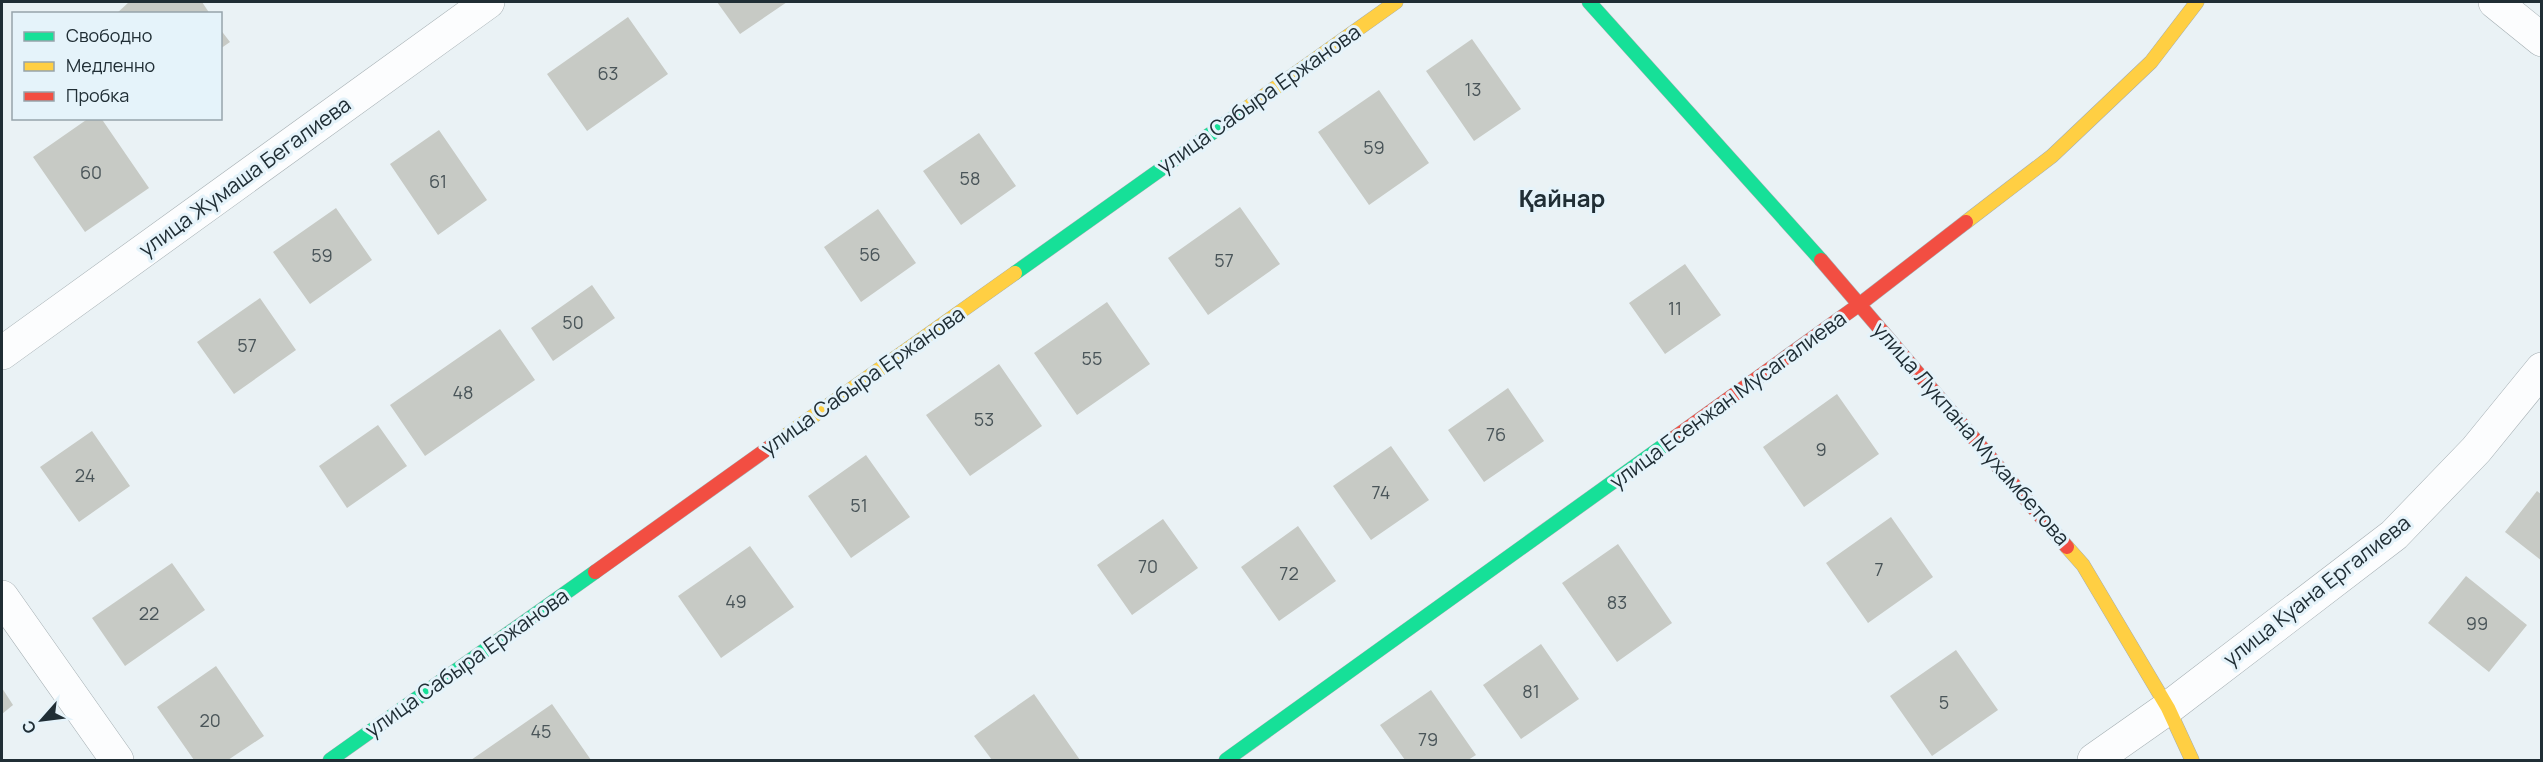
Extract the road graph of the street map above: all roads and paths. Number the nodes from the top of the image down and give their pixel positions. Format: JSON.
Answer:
{"nodes":[{"id":1,"x":488,"y":2,"type":"edge"},
{"id":2,"x":1396,"y":2,"type":"edge"},
{"id":3,"x":1589,"y":2,"type":"edge"},
{"id":4,"x":2197,"y":2,"type":"edge"},
{"id":5,"x":2495,"y":2,"type":"edge"},
{"id":6,"x":2541,"y":40,"type":"edge"},
{"id":7,"x":1860,"y":304,"type":"junction"},
{"id":8,"x":2,"y":352,"type":"edge"},
{"id":9,"x":2541,"y":369,"type":"edge"},
{"id":10,"x":2,"y":597,"type":"edge"},
{"id":11,"x":2168,"y":708,"type":"junction"},
{"id":12,"x":117,"y":760,"type":"edge"},
{"id":13,"x":330,"y":760,"type":"edge"},
{"id":14,"x":1226,"y":760,"type":"edge"},
{"id":15,"x":2094,"y":760,"type":"edge"},
{"id":16,"x":2192,"y":760,"type":"edge"}],
"edges":[{"from":1,"to":8,"type":"street","name":"улица Жумаша Бегалиева"},
{"from":2,"to":13,"type":"street","name":"улица Сабыра Ержанова"},
{"from":3,"to":7,"type":"street","name":"улица Лукпана Мухамбетова"},
{"from":4,"to":7,"type":"street","name":"улица Есенжан Мусагалиева"},
{"from":5,"to":6,"type":"street"},
{"from":7,"to":11,"type":"street","name":"улица Лукпана Мухамбетова"},
{"from":7,"to":14,"type":"street","name":"улица Есенжан Мусагалиева"},
{"from":9,"to":11,"type":"street","name":"улица Куана Ергалиева"},
{"from":10,"to":12,"type":"street"},
{"from":11,"to":15,"type":"street","name":"улица Куана Ергалиева"},
{"from":11,"to":16,"type":"street","name":"улица Лукпана Мухамбетова"}]}
